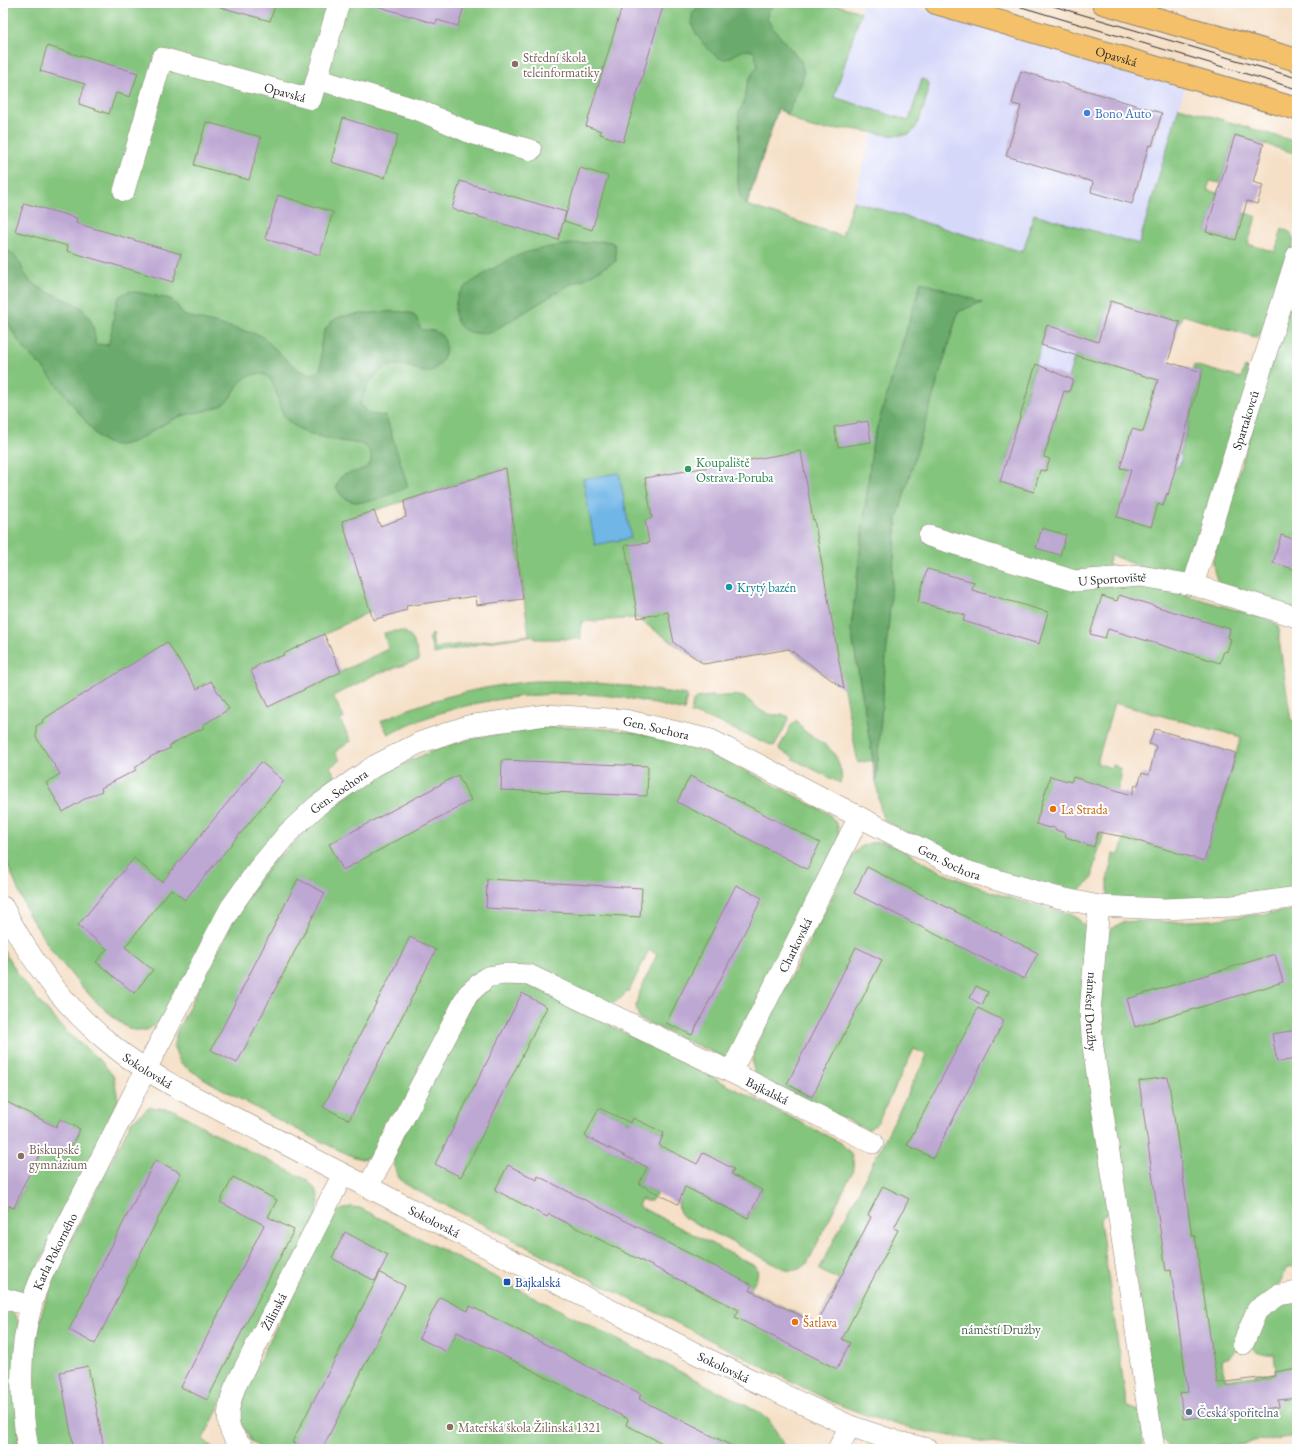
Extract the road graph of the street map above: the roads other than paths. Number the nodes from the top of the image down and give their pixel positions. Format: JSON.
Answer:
{"nodes":[{"id":1,"x":339,"y":3,"type":"edge"},
{"id":2,"x":936,"y":3,"type":"edge"},
{"id":3,"x":1102,"y":3,"type":"edge"},
{"id":4,"x":1297,"y":60,"type":"edge"},
{"id":5,"x":317,"y":79,"type":"junction"},
{"id":6,"x":1297,"y":109,"type":"edge"},
{"id":7,"x":531,"y":150,"type":"dead end"},
{"id":8,"x":124,"y":191,"type":"dead end"},
{"id":9,"x":1297,"y":255,"type":"edge"},
{"id":10,"x":929,"y":536,"type":"dead end"},
{"id":11,"x":1193,"y":585,"type":"junction"},
{"id":12,"x":1297,"y":617,"type":"edge"},
{"id":13,"x":859,"y":817,"type":"junction"},
{"id":14,"x":1297,"y":897,"type":"edge"},
{"id":15,"x":1099,"y":906,"type":"junction"},
{"id":16,"x":3,"y":907,"type":"edge"},
{"id":17,"x":146,"y":1069,"type":"junction"},
{"id":18,"x":731,"y":1072,"type":"junction"},
{"id":19,"x":873,"y":1143,"type":"dead end"},
{"id":20,"x":343,"y":1174,"type":"junction"},
{"id":21,"x":368,"y":1187,"type":"junction"},
{"id":22,"x":1297,"y":1292,"type":"edge"},
{"id":23,"x":3,"y":1298,"type":"edge"},
{"id":24,"x":31,"y":1306,"type":"junction"},
{"id":25,"x":1242,"y":1344,"type":"dead end"},
{"id":26,"x":850,"y":1426,"type":"junction"},
{"id":27,"x":28,"y":1449,"type":"edge"},
{"id":28,"x":245,"y":1449,"type":"edge"},
{"id":29,"x":838,"y":1449,"type":"edge"},
{"id":30,"x":928,"y":1449,"type":"edge"},
{"id":31,"x":1154,"y":1449,"type":"edge"}],
"edges":[{"from":1,"to":5,"type":"street","name":"Opavská"},
{"from":2,"to":6,"type":"main road","name":"Opavská"},
{"from":3,"to":4,"type":"main road"},
{"from":5,"to":7,"type":"street"},
{"from":5,"to":8,"type":"street","name":"Opavská"},
{"from":9,"to":11,"type":"street","name":"Spartakovců"},
{"from":10,"to":11,"type":"street","name":"U Sportoviště"},
{"from":11,"to":12,"type":"street","name":"U Sportoviště"},
{"from":13,"to":15,"type":"street","name":"Gen. Sochora"},
{"from":13,"to":17,"type":"street","name":"Gen. Sochora"},
{"from":13,"to":18,"type":"street","name":"Charkovská"},
{"from":14,"to":15,"type":"street","name":"Gen. Sochora"},
{"from":15,"to":31,"type":"street","name":"náměstí Družby"},
{"from":16,"to":17,"type":"street","name":"Sokolovská"},
{"from":17,"to":20,"type":"street","name":"Sokolovská"},
{"from":17,"to":24,"type":"street","name":"Karla Pokorného"},
{"from":18,"to":19,"type":"street","name":"Bajkalská"},
{"from":18,"to":21,"type":"street","name":"Bajkalská"},
{"from":20,"to":21,"type":"street","name":"Sokolovská"},
{"from":20,"to":28,"type":"street","name":"Žilinská"},
{"from":21,"to":26,"type":"street","name":"Sokolovská"},
{"from":22,"to":25,"type":"street"},
{"from":23,"to":24,"type":"street"},
{"from":24,"to":27,"type":"street","name":"Karla Pokorného"},
{"from":26,"to":29,"type":"street"},
{"from":26,"to":30,"type":"street","name":"Sokolovská"}]}
